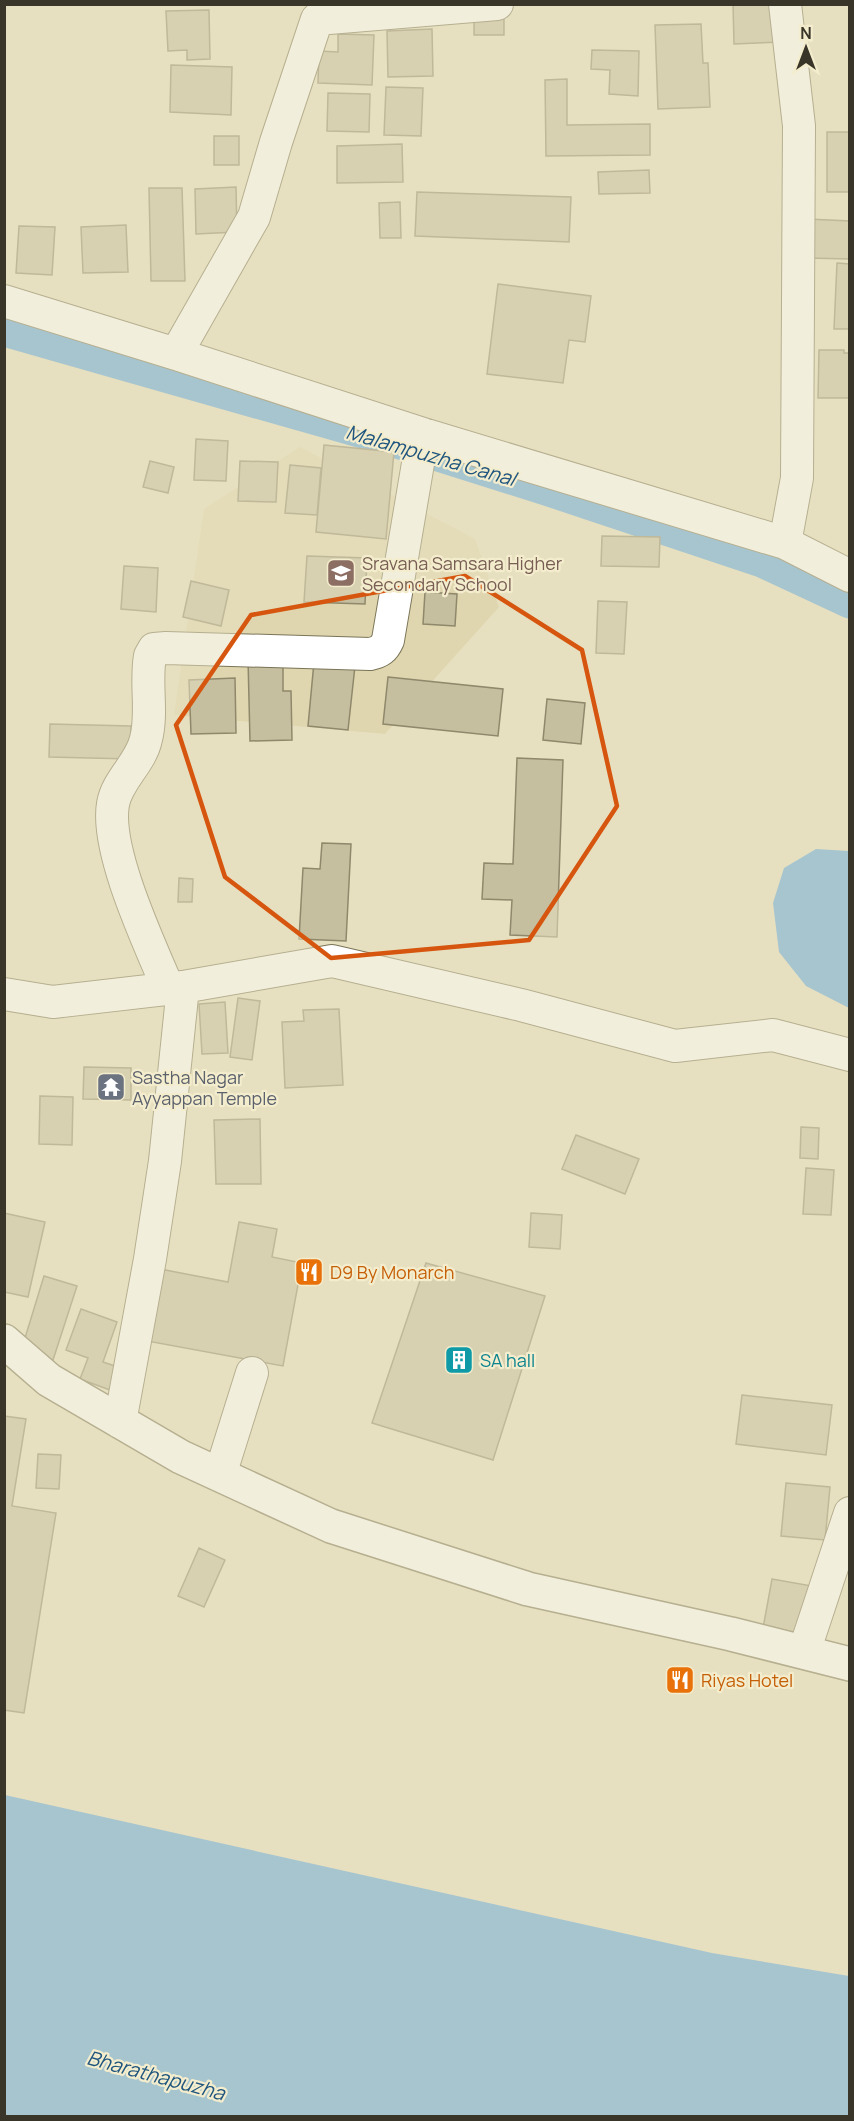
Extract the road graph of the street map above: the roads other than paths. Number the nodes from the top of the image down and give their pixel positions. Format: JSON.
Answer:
{"nodes":[{"id":1,"x":497,"y":4,"type":"edge"},
{"id":2,"x":784,"y":4,"type":"edge"},
{"id":3,"x":4,"y":301,"type":"edge"},
{"id":4,"x":176,"y":354,"type":"junction"},
{"id":5,"x":423,"y":434,"type":"junction"},
{"id":6,"x":785,"y":543,"type":"junction"},
{"id":7,"x":849,"y":576,"type":"edge"},
{"id":8,"x":175,"y":987,"type":"junction"},
{"id":9,"x":4,"y":994,"type":"edge"},
{"id":10,"x":849,"y":1055,"type":"edge"},
{"id":11,"x":4,"y":1341,"type":"edge"},
{"id":12,"x":252,"y":1373,"type":"dead end"},
{"id":13,"x":120,"y":1422,"type":"junction"},
{"id":14,"x":220,"y":1475,"type":"junction"},
{"id":15,"x":849,"y":1514,"type":"edge"},
{"id":16,"x":804,"y":1652,"type":"junction"},
{"id":17,"x":849,"y":1664,"type":"edge"}],
"edges":[{"from":1,"to":4,"type":"street"},
{"from":2,"to":6,"type":"street"},
{"from":3,"to":4,"type":"street"},
{"from":4,"to":5,"type":"street"},
{"from":5,"to":6,"type":"street"},
{"from":5,"to":8,"type":"street"},
{"from":6,"to":7,"type":"street"},
{"from":8,"to":9,"type":"street"},
{"from":8,"to":10,"type":"street"},
{"from":8,"to":13,"type":"street"},
{"from":11,"to":13,"type":"main road"},
{"from":12,"to":14,"type":"street"},
{"from":13,"to":14,"type":"main road"},
{"from":14,"to":16,"type":"main road"},
{"from":15,"to":16,"type":"street"},
{"from":16,"to":17,"type":"main road"}]}
